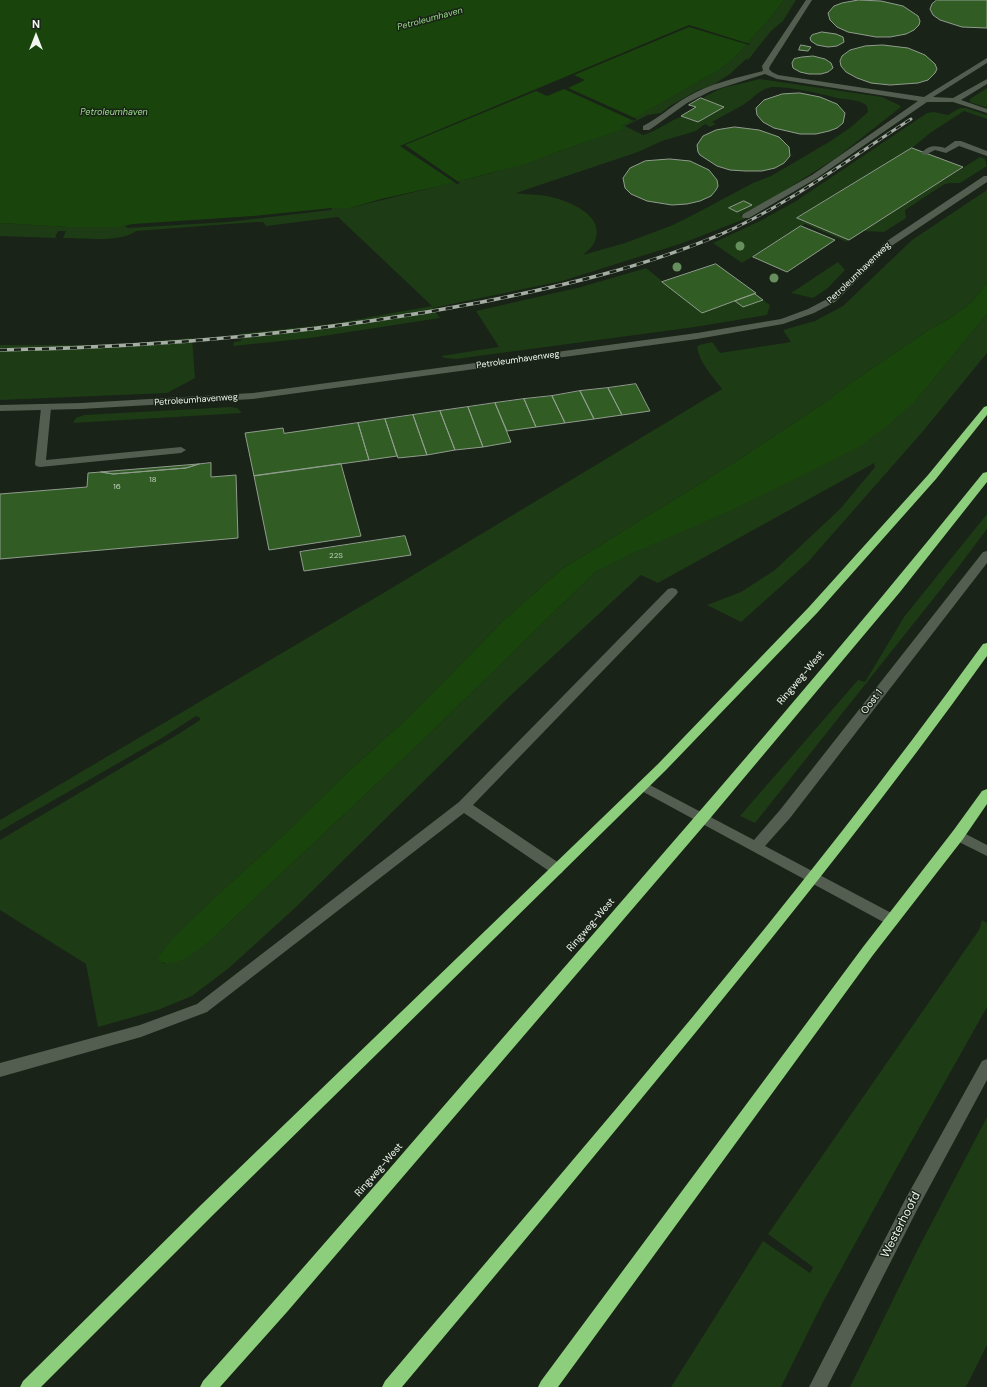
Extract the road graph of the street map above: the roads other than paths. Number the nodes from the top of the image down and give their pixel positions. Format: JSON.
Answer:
{"nodes":[{"id":1,"x":809,"y":0,"type":"edge"},
{"id":2,"x":987,"y":60,"type":"edge"},
{"id":3,"x":766,"y":72,"type":"junction"},
{"id":4,"x":987,"y":81,"type":"edge"},
{"id":5,"x":924,"y":100,"type":"junction"},
{"id":6,"x":954,"y":100,"type":"junction"},
{"id":7,"x":987,"y":111,"type":"edge"},
{"id":8,"x":646,"y":128,"type":"dead end"},
{"id":9,"x":925,"y":153,"type":"dead end"},
{"id":10,"x":987,"y":154,"type":"edge"},
{"id":11,"x":987,"y":178,"type":"edge"},
{"id":12,"x":746,"y":216,"type":"dead end"},
{"id":13,"x":0,"y":408,"type":"edge"},
{"id":14,"x":46,"y":408,"type":"junction"},
{"id":15,"x":987,"y":409,"type":"edge"},
{"id":16,"x":181,"y":450,"type":"dead end"},
{"id":17,"x":987,"y":475,"type":"edge"},
{"id":18,"x":987,"y":555,"type":"edge"},
{"id":19,"x":672,"y":592,"type":"dead end"},
{"id":20,"x":987,"y":647,"type":"edge"},
{"id":21,"x":642,"y":786,"type":"junction"},
{"id":22,"x":987,"y":794,"type":"edge"},
{"id":23,"x":464,"y":806,"type":"junction"},
{"id":24,"x":702,"y":818,"type":"junction"},
{"id":25,"x":958,"y":835,"type":"junction"},
{"id":26,"x":756,"y":847,"type":"junction"},
{"id":27,"x":987,"y":851,"type":"edge"},
{"id":28,"x":557,"y":869,"type":"junction"},
{"id":29,"x":812,"y":877,"type":"junction"},
{"id":30,"x":892,"y":920,"type":"junction"},
{"id":31,"x":987,"y":1066,"type":"edge"},
{"id":32,"x":0,"y":1070,"type":"edge"},
{"id":33,"x":29,"y":1387,"type":"edge"},
{"id":34,"x":208,"y":1387,"type":"edge"},
{"id":35,"x":391,"y":1387,"type":"edge"},
{"id":36,"x":547,"y":1387,"type":"edge"},
{"id":37,"x":818,"y":1387,"type":"edge"}],
"edges":[{"from":1,"to":3,"type":"street"},
{"from":2,"to":5,"type":"street"},
{"from":3,"to":5,"type":"street"},
{"from":3,"to":8,"type":"street"},
{"from":4,"to":6,"type":"street"},
{"from":5,"to":6,"type":"street"},
{"from":5,"to":12,"type":"street"},
{"from":6,"to":7,"type":"street"},
{"from":9,"to":10,"type":"street"},
{"from":11,"to":14,"type":"street","name":"Petroleumhavenweg"},
{"from":13,"to":14,"type":"street","name":"Petroleumhavenweg"},
{"from":14,"to":16,"type":"street"},
{"from":15,"to":21,"type":"highway"},
{"from":17,"to":24,"type":"highway","name":"Ringweg-West"},
{"from":18,"to":26,"type":"street","name":"Oost 1"},
{"from":19,"to":23,"type":"street"},
{"from":20,"to":29,"type":"highway"},
{"from":21,"to":24,"type":"street"},
{"from":21,"to":28,"type":"highway"},
{"from":22,"to":25,"type":"highway"},
{"from":23,"to":28,"type":"street"},
{"from":23,"to":32,"type":"street"},
{"from":24,"to":26,"type":"street"},
{"from":24,"to":34,"type":"highway","name":"Ringweg-West"},
{"from":25,"to":27,"type":"street"},
{"from":25,"to":30,"type":"highway"},
{"from":26,"to":29,"type":"street"},
{"from":28,"to":33,"type":"highway"},
{"from":29,"to":30,"type":"street"},
{"from":29,"to":35,"type":"highway"},
{"from":30,"to":36,"type":"highway"},
{"from":31,"to":37,"type":"street","name":"Westerhoofd"}]}
